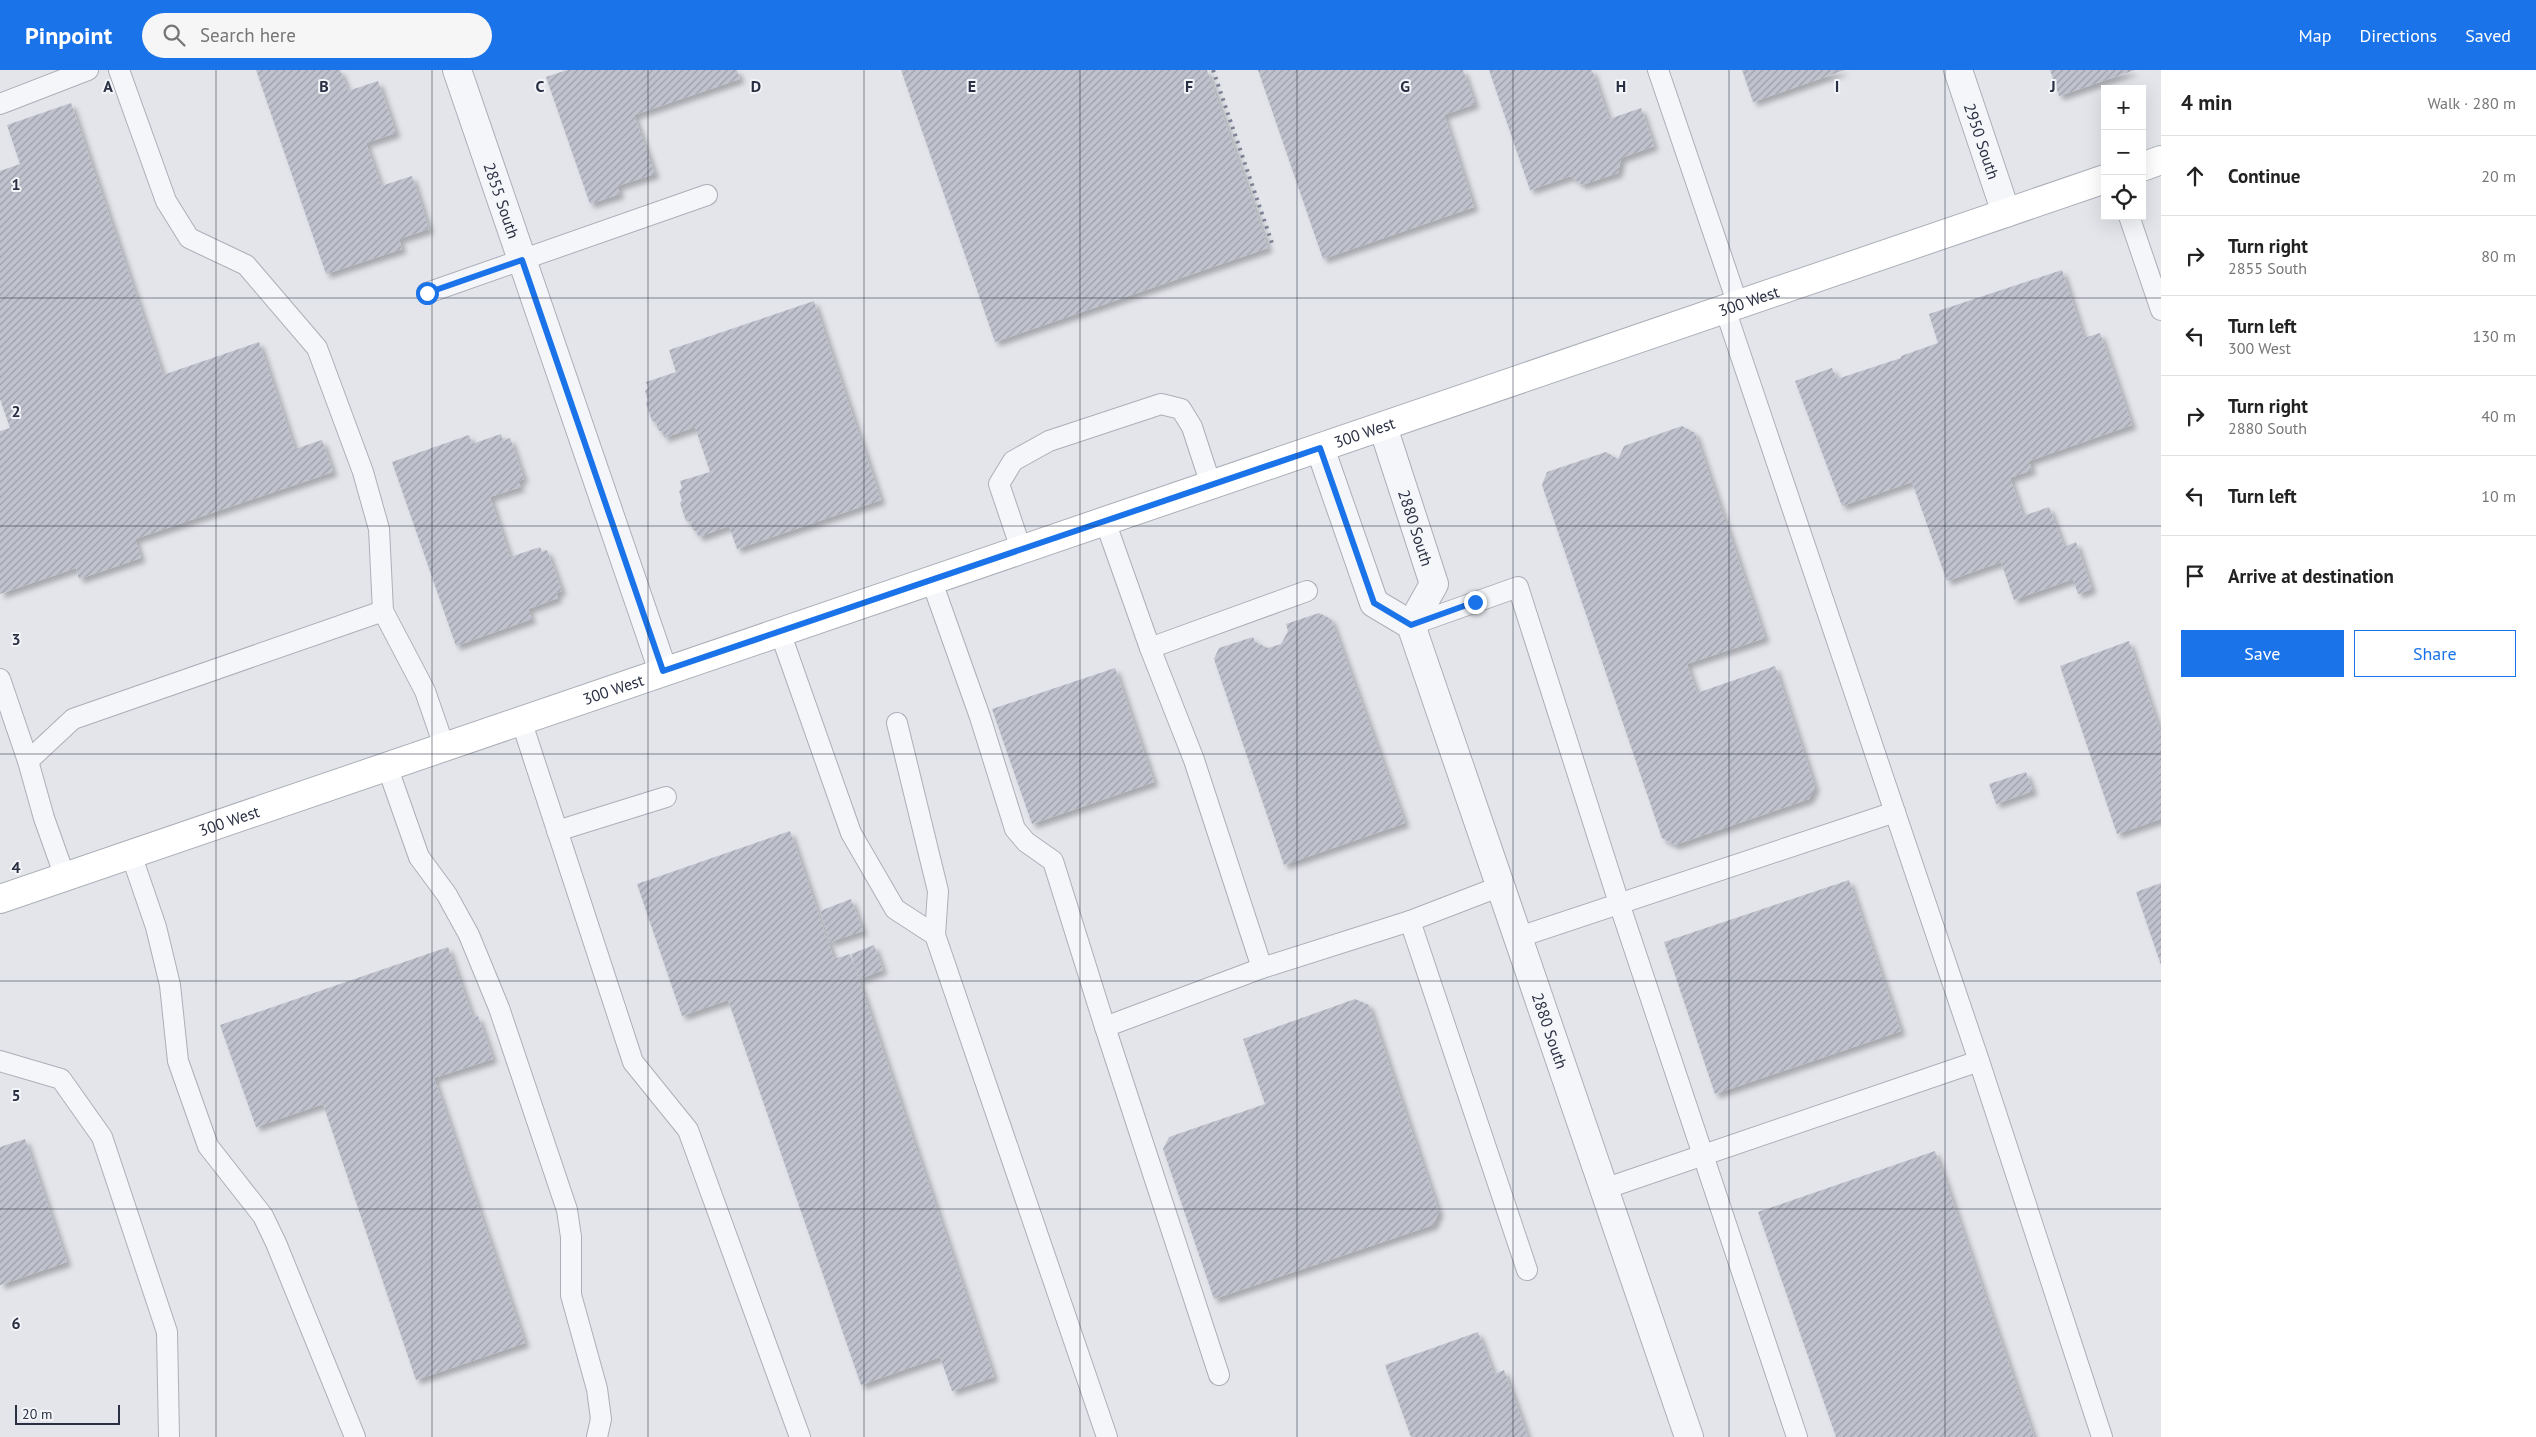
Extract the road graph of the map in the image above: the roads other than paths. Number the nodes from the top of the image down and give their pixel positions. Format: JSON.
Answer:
{"nodes":[{"id":1,"x":88,"y":70,"type":"edge"},
{"id":2,"x":119,"y":70,"type":"edge"},
{"id":3,"x":457,"y":70,"type":"edge"},
{"id":4,"x":1658,"y":70,"type":"edge"},
{"id":5,"x":1958,"y":70,"type":"edge"},
{"id":6,"x":0,"y":104,"type":"edge"},
{"id":7,"x":2161,"y":160,"type":"edge"},
{"id":8,"x":2146,"y":166,"type":"edge"},
{"id":9,"x":2101,"y":181,"type":"edge"},
{"id":10,"x":707,"y":195,"type":"dead end"},
{"id":11,"x":2006,"y":213,"type":"junction"},
{"id":12,"x":2130,"y":220,"type":"edge"},
{"id":13,"x":522,"y":260,"type":"junction"},
{"id":14,"x":427,"y":293,"type":"dead end"},
{"id":15,"x":1731,"y":307,"type":"junction"},
{"id":16,"x":2161,"y":310,"type":"edge"},
{"id":17,"x":1383,"y":427,"type":"junction"},
{"id":18,"x":1320,"y":448,"type":"junction"},
{"id":19,"x":1211,"y":485,"type":"junction"},
{"id":20,"x":1105,"y":521,"type":"junction"},
{"id":21,"x":1021,"y":549,"type":"junction"},
{"id":22,"x":931,"y":579,"type":"junction"},
{"id":23,"x":1307,"y":591,"type":"dead end"},
{"id":24,"x":383,"y":611,"type":"junction"},
{"id":25,"x":1411,"y":625,"type":"junction"},
{"id":26,"x":780,"y":632,"type":"junction"},
{"id":27,"x":1150,"y":648,"type":"junction"},
{"id":28,"x":663,"y":671,"type":"junction"},
{"id":29,"x":0,"y":679,"type":"edge"},
{"id":30,"x":521,"y":720,"type":"junction"},
{"id":31,"x":897,"y":723,"type":"dead end"},
{"id":32,"x":444,"y":746,"type":"junction"},
{"id":33,"x":28,"y":761,"type":"junction"},
{"id":34,"x":387,"y":766,"type":"junction"},
{"id":35,"x":666,"y":797,"type":"dead end"},
{"id":36,"x":1895,"y":812,"type":"junction"},
{"id":37,"x":557,"y":831,"type":"junction"},
{"id":38,"x":131,"y":854,"type":"junction"},
{"id":39,"x":65,"y":877,"type":"junction"},
{"id":40,"x":1501,"y":886,"type":"junction"},
{"id":41,"x":0,"y":899,"type":"edge"},
{"id":42,"x":1619,"y":903,"type":"junction"},
{"id":43,"x":1410,"y":921,"type":"junction"},
{"id":44,"x":935,"y":935,"type":"junction"},
{"id":45,"x":1518,"y":937,"type":"junction"},
{"id":46,"x":1262,"y":968,"type":"junction"},
{"id":47,"x":1104,"y":1027,"type":"junction"},
{"id":48,"x":0,"y":1061,"type":"edge"},
{"id":49,"x":1979,"y":1061,"type":"junction"},
{"id":50,"x":1704,"y":1154,"type":"junction"},
{"id":51,"x":1604,"y":1189,"type":"junction"},
{"id":52,"x":1528,"y":1270,"type":"dead end"},
{"id":53,"x":1219,"y":1375,"type":"dead end"},
{"id":54,"x":169,"y":1437,"type":"edge"},
{"id":55,"x":355,"y":1437,"type":"edge"},
{"id":56,"x":597,"y":1437,"type":"edge"},
{"id":57,"x":800,"y":1437,"type":"edge"},
{"id":58,"x":1106,"y":1437,"type":"edge"},
{"id":59,"x":1689,"y":1437,"type":"edge"},
{"id":60,"x":1796,"y":1437,"type":"edge"},
{"id":61,"x":2102,"y":1437,"type":"edge"}],
"edges":[{"from":1,"to":6,"type":"lane"},
{"from":2,"to":24,"type":"lane"},
{"from":3,"to":13,"type":"street","name":"2855 South"},
{"from":4,"to":15,"type":"lane"},
{"from":5,"to":11,"type":"street","name":"2950 South"},
{"from":7,"to":8,"type":"main road"},
{"from":9,"to":11,"type":"main road","name":"300 West"},
{"from":10,"to":13,"type":"lane"},
{"from":11,"to":15,"type":"main road","name":"300 West"},
{"from":12,"to":16,"type":"lane"},
{"from":13,"to":14,"type":"lane"},
{"from":13,"to":28,"type":"street","name":"2855 South"},
{"from":15,"to":17,"type":"main road","name":"300 West"},
{"from":15,"to":36,"type":"lane"},
{"from":17,"to":18,"type":"main road","name":"300 West"},
{"from":17,"to":25,"type":"street","name":"2880 South"},
{"from":18,"to":19,"type":"main road","name":"300 West"},
{"from":18,"to":25,"type":"street"},
{"from":19,"to":20,"type":"main road","name":"300 West"},
{"from":19,"to":21,"type":"lane"},
{"from":20,"to":21,"type":"main road","name":"300 West"},
{"from":20,"to":27,"type":"lane"},
{"from":21,"to":22,"type":"main road","name":"300 West"},
{"from":22,"to":26,"type":"main road","name":"300 West"},
{"from":22,"to":47,"type":"lane"},
{"from":23,"to":27,"type":"lane"},
{"from":24,"to":32,"type":"lane"},
{"from":24,"to":33,"type":"lane"},
{"from":25,"to":40,"type":"street","name":"2880 South"},
{"from":25,"to":42,"type":"lane"},
{"from":26,"to":28,"type":"main road","name":"300 West"},
{"from":26,"to":44,"type":"lane"},
{"from":27,"to":46,"type":"lane"},
{"from":28,"to":30,"type":"main road","name":"300 West"},
{"from":29,"to":33,"type":"lane"},
{"from":30,"to":32,"type":"main road","name":"300 West"},
{"from":30,"to":37,"type":"lane"},
{"from":31,"to":44,"type":"lane"},
{"from":32,"to":34,"type":"main road","name":"300 West"},
{"from":33,"to":39,"type":"lane"},
{"from":34,"to":38,"type":"main road","name":"300 West"},
{"from":34,"to":56,"type":"lane"},
{"from":35,"to":37,"type":"lane"},
{"from":36,"to":42,"type":"lane"},
{"from":36,"to":49,"type":"lane"},
{"from":37,"to":57,"type":"lane"},
{"from":38,"to":39,"type":"main road","name":"300 West"},
{"from":38,"to":55,"type":"lane"},
{"from":39,"to":41,"type":"main road","name":"300 West"},
{"from":40,"to":43,"type":"lane"},
{"from":40,"to":45,"type":"street","name":"2880 South"},
{"from":42,"to":45,"type":"lane"},
{"from":42,"to":50,"type":"lane"},
{"from":43,"to":46,"type":"lane"},
{"from":43,"to":52,"type":"lane"},
{"from":44,"to":58,"type":"lane"},
{"from":45,"to":51,"type":"street","name":"2880 South"},
{"from":46,"to":47,"type":"lane"},
{"from":47,"to":53,"type":"lane"},
{"from":48,"to":54,"type":"lane"},
{"from":49,"to":50,"type":"lane"},
{"from":49,"to":61,"type":"lane"},
{"from":50,"to":51,"type":"lane"},
{"from":50,"to":60,"type":"lane"},
{"from":51,"to":59,"type":"street","name":"2880 South"}]}
